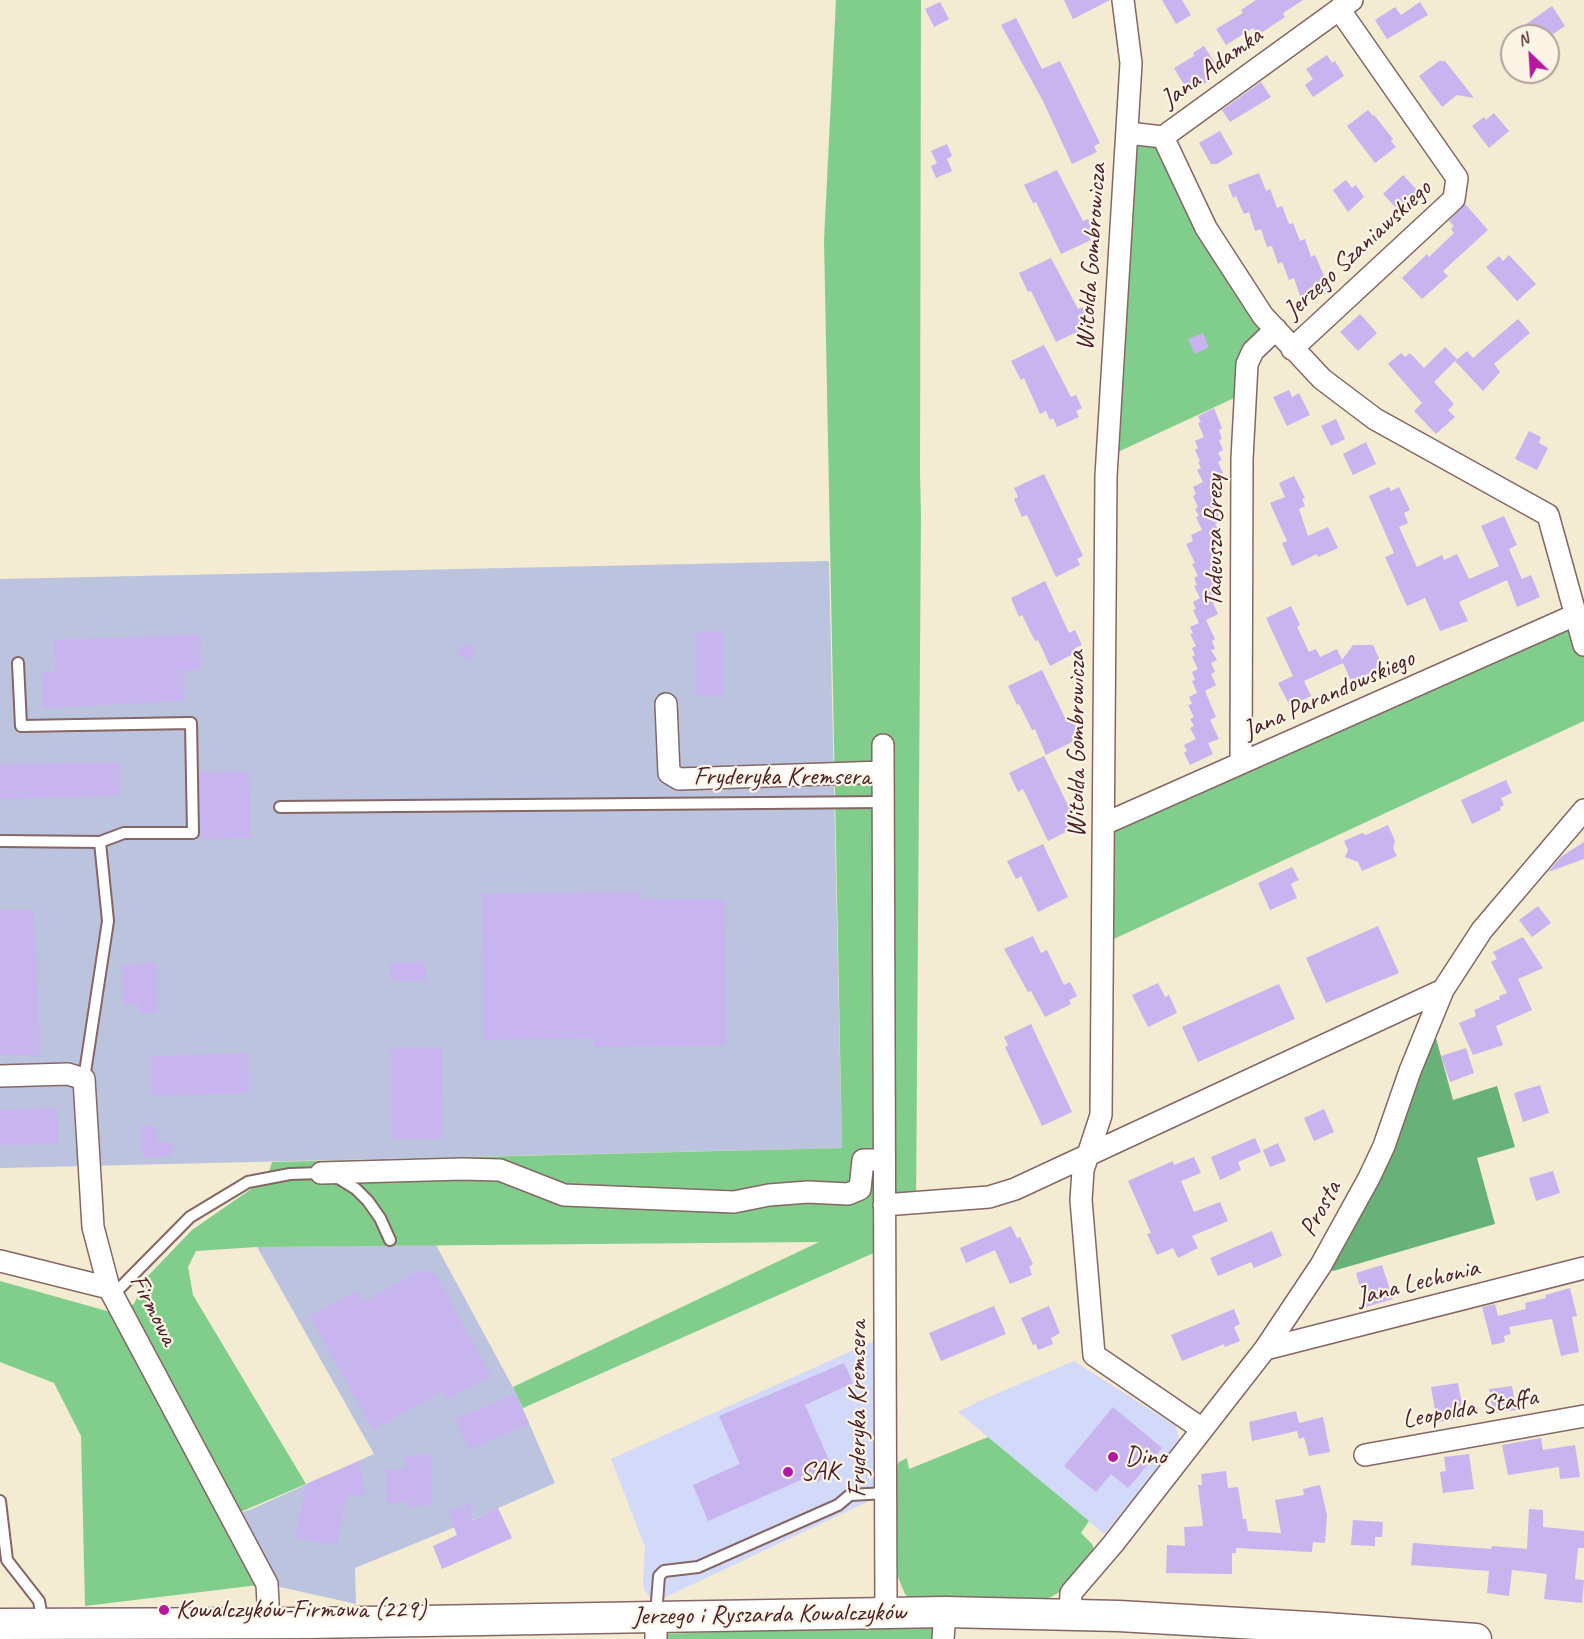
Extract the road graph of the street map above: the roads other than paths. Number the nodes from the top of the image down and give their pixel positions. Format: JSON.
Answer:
{"nodes":[{"id":1,"x":1123,"y":0,"type":"edge"},
{"id":2,"x":1345,"y":4,"type":"edge"},
{"id":3,"x":1128,"y":133,"type":"junction"},
{"id":4,"x":1163,"y":137,"type":"junction"},
{"id":5,"x":1276,"y":329,"type":"junction"},
{"id":6,"x":1292,"y":349,"type":"junction"},
{"id":7,"x":1575,"y":615,"type":"junction"},
{"id":8,"x":1584,"y":645,"type":"edge"},
{"id":9,"x":18,"y":663,"type":"dead end"},
{"id":10,"x":666,"y":704,"type":"dead end"},
{"id":11,"x":883,"y":745,"type":"dead end"},
{"id":12,"x":1241,"y":763,"type":"junction"},
{"id":13,"x":884,"y":772,"type":"junction"},
{"id":14,"x":883,"y":802,"type":"junction"},
{"id":15,"x":280,"y":807,"type":"dead end"},
{"id":16,"x":1584,"y":810,"type":"edge"},
{"id":17,"x":1104,"y":824,"type":"junction"},
{"id":18,"x":0,"y":841,"type":"edge"},
{"id":19,"x":99,"y":842,"type":"junction"},
{"id":20,"x":1443,"y":990,"type":"junction"},
{"id":21,"x":0,"y":1076,"type":"edge"},
{"id":22,"x":84,"y":1079,"type":"junction"},
{"id":23,"x":1088,"y":1156,"type":"junction"},
{"id":24,"x":884,"y":1160,"type":"junction"},
{"id":25,"x":321,"y":1173,"type":"junction"},
{"id":26,"x":884,"y":1205,"type":"junction"},
{"id":27,"x":390,"y":1240,"type":"dead end"},
{"id":28,"x":0,"y":1261,"type":"edge"},
{"id":29,"x":1584,"y":1268,"type":"edge"},
{"id":30,"x":111,"y":1292,"type":"junction"},
{"id":31,"x":1265,"y":1349,"type":"junction"},
{"id":32,"x":1584,"y":1416,"type":"edge"},
{"id":33,"x":1202,"y":1429,"type":"junction"},
{"id":34,"x":1365,"y":1455,"type":"dead end"},
{"id":35,"x":886,"y":1492,"type":"junction"},
{"id":36,"x":0,"y":1501,"type":"edge"},
{"id":37,"x":15,"y":1569,"type":"junction"},
{"id":38,"x":0,"y":1570,"type":"edge"},
{"id":39,"x":886,"y":1613,"type":"junction"},
{"id":40,"x":1071,"y":1614,"type":"junction"},
{"id":41,"x":43,"y":1623,"type":"junction"},
{"id":42,"x":269,"y":1623,"type":"junction"},
{"id":43,"x":0,"y":1624,"type":"edge"},
{"id":44,"x":944,"y":1626,"type":"edge"},
{"id":45,"x":656,"y":1628,"type":"edge"},
{"id":46,"x":1476,"y":1639,"type":"edge"}],
"edges":[{"from":1,"to":3,"type":"street","name":"Witolda Gombrowicza"},
{"from":2,"to":4,"type":"street","name":"Jana Adamka"},
{"from":2,"to":6,"type":"street","name":"Jerzego Szaniawskiego"},
{"from":3,"to":4,"type":"street"},
{"from":3,"to":17,"type":"street","name":"Witolda Gombrowicza"},
{"from":4,"to":5,"type":"street"},
{"from":5,"to":6,"type":"street"},
{"from":5,"to":12,"type":"street","name":"Tadeusza Brezy"},
{"from":6,"to":7,"type":"street"},
{"from":7,"to":8,"type":"street"},
{"from":7,"to":12,"type":"street","name":"Jana Parandowskiego"},
{"from":9,"to":19,"type":"lane"},
{"from":10,"to":13,"type":"street"},
{"from":11,"to":13,"type":"street"},
{"from":12,"to":17,"type":"street","name":"Jana Parandowskiego"},
{"from":13,"to":14,"type":"street"},
{"from":14,"to":15,"type":"lane","name":"Fryderyka Kremsera"},
{"from":14,"to":24,"type":"street","name":"Fryderyka Kremsera"},
{"from":16,"to":20,"type":"street","name":"Prosta"},
{"from":17,"to":23,"type":"street","name":"Witolda Gombrowicza"},
{"from":18,"to":19,"type":"lane"},
{"from":19,"to":22,"type":"lane"},
{"from":20,"to":23,"type":"street"},
{"from":20,"to":31,"type":"street","name":"Prosta"},
{"from":21,"to":22,"type":"street"},
{"from":22,"to":30,"type":"street","name":"Firmowa"},
{"from":23,"to":26,"type":"street"},
{"from":23,"to":33,"type":"street","name":"Witolda Gombrowicza"},
{"from":24,"to":25,"type":"street"},
{"from":24,"to":26,"type":"street","name":"Fryderyka Kremsera"},
{"from":25,"to":27,"type":"lane"},
{"from":25,"to":30,"type":"lane"},
{"from":26,"to":35,"type":"street","name":"Fryderyka Kremsera"},
{"from":28,"to":30,"type":"street"},
{"from":29,"to":31,"type":"street","name":"Jana Lechonia"},
{"from":30,"to":42,"type":"street","name":"Firmowa"},
{"from":31,"to":33,"type":"street","name":"Prosta"},
{"from":32,"to":34,"type":"street","name":"Leopolda Staffa"},
{"from":33,"to":40,"type":"street","name":"Prosta"},
{"from":35,"to":39,"type":"street","name":"Fryderyka Kremsera"},
{"from":35,"to":45,"type":"lane"},
{"from":36,"to":37,"type":"lane"},
{"from":37,"to":38,"type":"lane"},
{"from":37,"to":41,"type":"lane"},
{"from":39,"to":44,"type":"main road","name":"Jerzego i Ryszarda Kowalczyków"},
{"from":39,"to":45,"type":"main road","name":"Jerzego i Ryszarda Kowalczyków"},
{"from":40,"to":44,"type":"main road","name":"Jerzego i Ryszarda Kowalczyków"},
{"from":40,"to":46,"type":"main road","name":"Jerzego i Ryszarda Kowalczyków"},
{"from":41,"to":42,"type":"main road","name":"Jerzego i Ryszarda Kowalczyków"},
{"from":41,"to":43,"type":"main road","name":"Jerzego i Ryszarda Kowalczyków"},
{"from":42,"to":45,"type":"main road","name":"Jerzego i Ryszarda Kowalczyków"}]}
